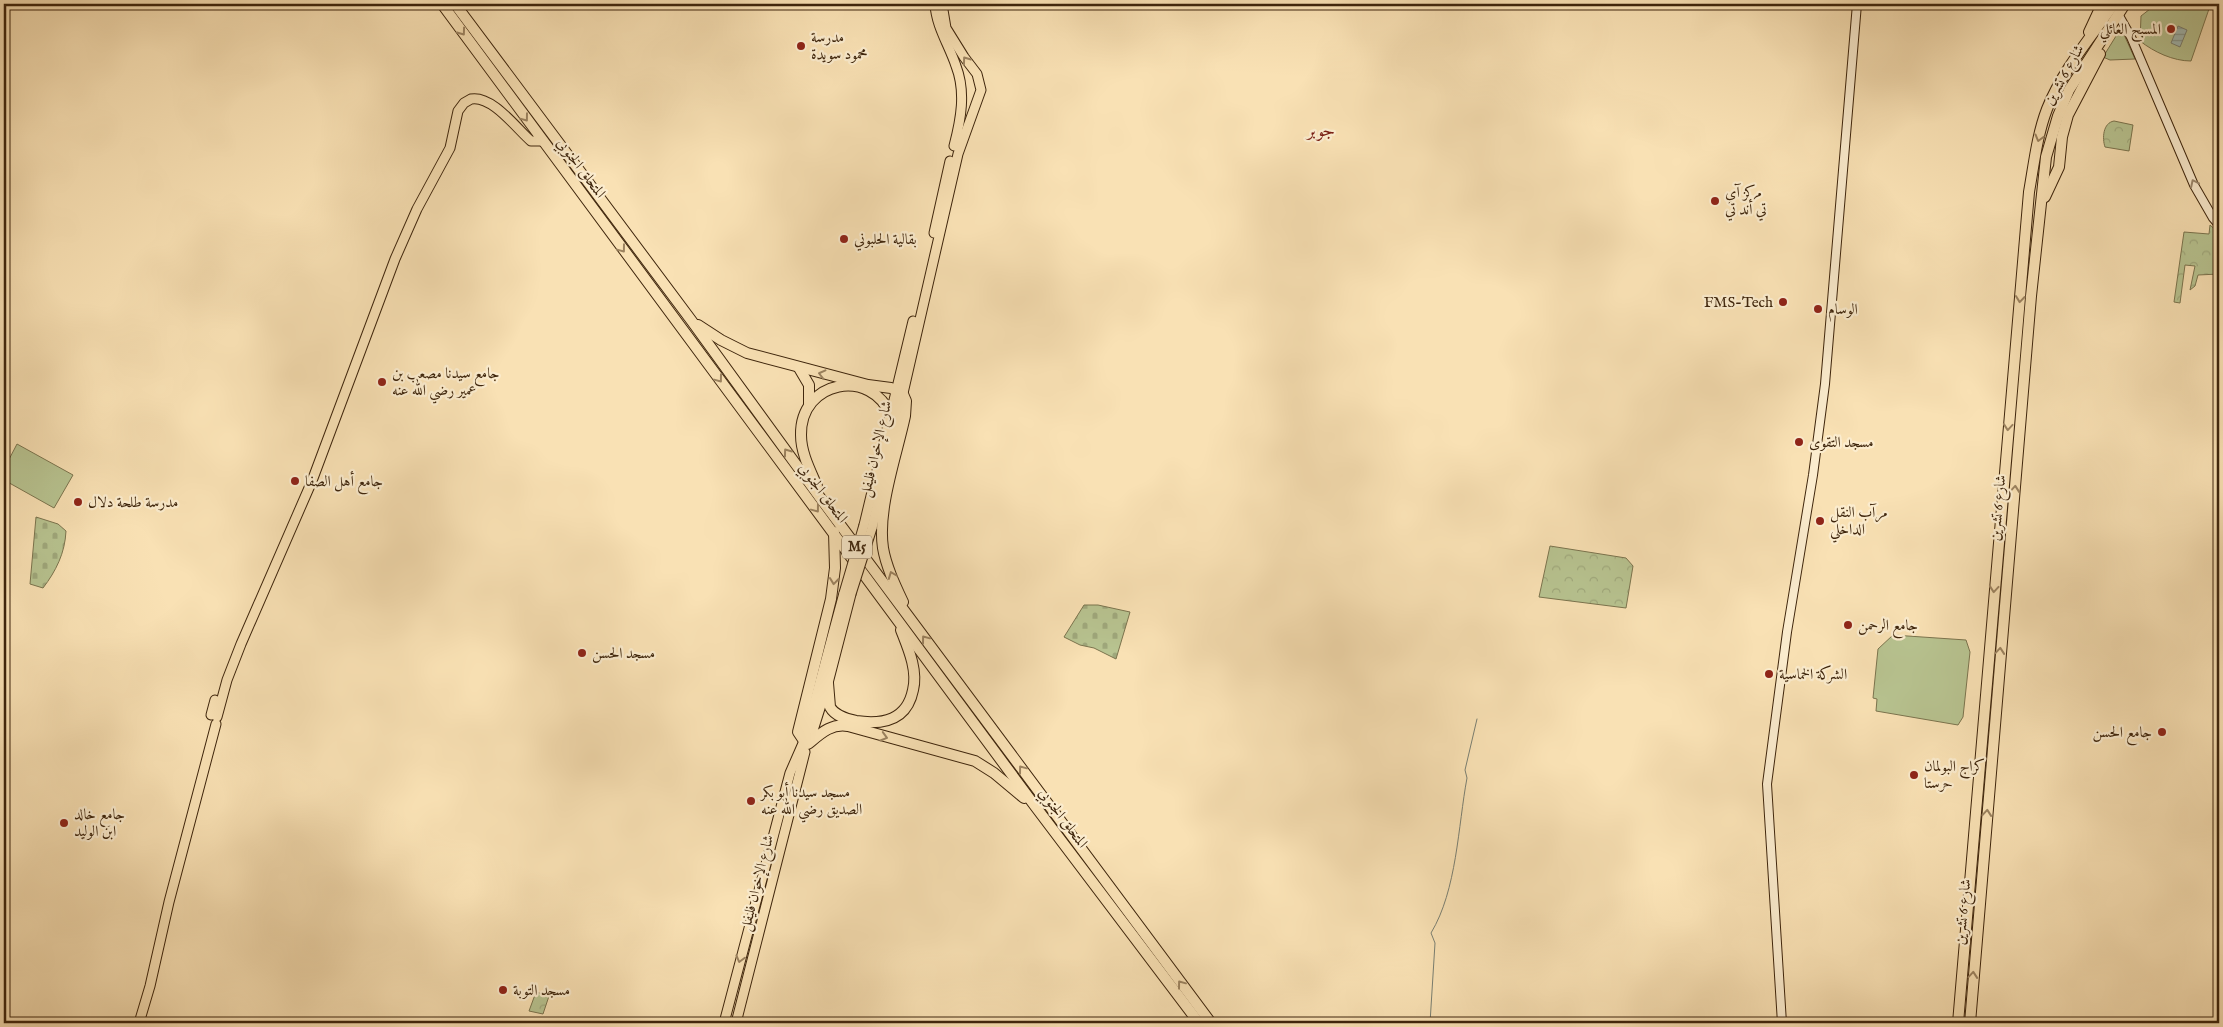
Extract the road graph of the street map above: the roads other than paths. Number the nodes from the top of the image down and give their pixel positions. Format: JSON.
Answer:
{"nodes":[{"id":1,"x":442,"y":4,"type":"edge"},
{"id":2,"x":455,"y":4,"type":"edge"},
{"id":3,"x":935,"y":4,"type":"edge"},
{"id":4,"x":942,"y":4,"type":"edge"},
{"id":5,"x":1857,"y":4,"type":"edge"},
{"id":6,"x":2102,"y":4,"type":"edge"},
{"id":7,"x":2114,"y":4,"type":"edge"},
{"id":8,"x":2125,"y":4,"type":"edge"},
{"id":9,"x":2132,"y":4,"type":"edge"},
{"id":10,"x":2116,"y":16,"type":"junction"},
{"id":11,"x":2078,"y":56,"type":"junction"},
{"id":12,"x":979,"y":79,"type":"junction"},
{"id":13,"x":960,"y":82,"type":"junction"},
{"id":14,"x":962,"y":94,"type":"junction"},
{"id":15,"x":980,"y":94,"type":"junction"},
{"id":16,"x":962,"y":125,"type":"junction"},
{"id":17,"x":542,"y":142,"type":"junction"},
{"id":18,"x":2219,"y":224,"type":"edge"},
{"id":19,"x":691,"y":320,"type":"junction"},
{"id":20,"x":799,"y":368,"type":"junction"},
{"id":21,"x":900,"y":392,"type":"junction"},
{"id":22,"x":809,"y":405,"type":"junction"},
{"id":23,"x":892,"y":416,"type":"junction"},
{"id":24,"x":824,"y":503,"type":"junction"},
{"id":25,"x":868,"y":526,"type":"junction"},
{"id":26,"x":834,"y":532,"type":"junction"},
{"id":27,"x":848,"y":594,"type":"junction"},
{"id":28,"x":898,"y":619,"type":"junction"},
{"id":29,"x":911,"y":620,"type":"junction"},
{"id":30,"x":828,"y":683,"type":"junction"},
{"id":31,"x":806,"y":743,"type":"junction"},
{"id":32,"x":1035,"y":806,"type":"junction"},
{"id":33,"x":139,"y":1023,"type":"edge"},
{"id":34,"x":724,"y":1023,"type":"edge"},
{"id":35,"x":736,"y":1023,"type":"edge"},
{"id":36,"x":1199,"y":1023,"type":"edge"},
{"id":37,"x":1211,"y":1023,"type":"edge"},
{"id":38,"x":1782,"y":1023,"type":"edge"},
{"id":39,"x":1958,"y":1023,"type":"edge"},
{"id":40,"x":1970,"y":1023,"type":"edge"}],
"edges":[{"from":1,"to":17,"type":"highway","name":"المتحلق الجنوبي","number":"M5","one_way":true},
{"from":2,"to":19,"type":"highway","name":"المتحلق الجنوبي","number":"M5"},
{"from":3,"to":13,"type":"main road","name":"شارع الإخوان فليفل"},
{"from":12,"to":4,"type":"main road","one_way":true},
{"from":5,"to":38,"type":"main road"},
{"from":6,"to":11,"type":"highway"},
{"from":7,"to":11,"type":"highway","name":"شارع 6 تشرين"},
{"from":8,"to":10,"type":"highway","name":"شارع 6 تشرين"},
{"from":9,"to":10,"type":"highway"},
{"from":18,"to":10,"type":"main road","one_way":true},
{"from":40,"to":10,"type":"highway","name":"شارع 6 تشرين","one_way":true},
{"from":11,"to":39,"type":"highway","name":"شارع 6 تشرين","one_way":true},
{"from":12,"to":13,"type":"main road"},
{"from":12,"to":15,"type":"main road","name":"شارع الإخوان فليفل"},
{"from":13,"to":14,"type":"main road","name":"شارع الإخوان فليفل"},
{"from":14,"to":15,"type":"main road"},
{"from":14,"to":16,"type":"main road","name":"شارع الإخوان فليفل"},
{"from":15,"to":16,"type":"main road","name":"شارع الإخوان فليفل"},
{"from":16,"to":21,"type":"main road","name":"شارع الإخوان فليفل"},
{"from":17,"to":26,"type":"highway","name":"المتحلق الجنوبي","number":"M5","one_way":true},
{"from":17,"to":33,"type":"main road"},
{"from":19,"to":20,"type":"highway"},
{"from":24,"to":19,"type":"highway","name":"المتحلق الجنوبي","number":"M5","one_way":true},
{"from":21,"to":20,"type":"highway","one_way":true},
{"from":20,"to":22,"type":"highway"},
{"from":21,"to":23,"type":"main road","name":"شارع الإخوان فليفل"},
{"from":21,"to":25,"type":"main road","name":"شارع الإخوان فليفل"},
{"from":29,"to":21,"type":"highway","one_way":true},
{"from":22,"to":23,"type":"highway"},
{"from":22,"to":24,"type":"highway"},
{"from":23,"to":25,"type":"main road","name":"شارع الإخوان فليفل"},
{"from":24,"to":29,"type":"highway","name":"المتحلق الجنوبي","number":"M5"},
{"from":25,"to":27,"type":"main road","name":"شارع الإخوان فليفل","bridge":true},
{"from":26,"to":28,"type":"highway","name":"المتحلق الجنوبي","number":"M5"},
{"from":26,"to":31,"type":"highway","one_way":true},
{"from":27,"to":30,"type":"main road","name":"شارع الإخوان فليفل"},
{"from":27,"to":31,"type":"main road","name":"شارع الإخوان فليفل"},
{"from":28,"to":30,"type":"highway"},
{"from":28,"to":32,"type":"highway","name":"المتحلق الجنوبي","number":"M5"},
{"from":37,"to":29,"type":"highway","name":"المتحلق الجنوبي","number":"M5","one_way":true},
{"from":30,"to":31,"type":"main road","name":"شارع الإخوان فليفل"},
{"from":31,"to":32,"type":"highway","one_way":true},
{"from":31,"to":34,"type":"main road","name":"شارع الإخوان فليفل","one_way":true},
{"from":31,"to":35,"type":"main road","name":"شارع الإخوان فليفل"},
{"from":32,"to":36,"type":"highway","name":"المتحلق الجنوبي","number":"M5"}]}
